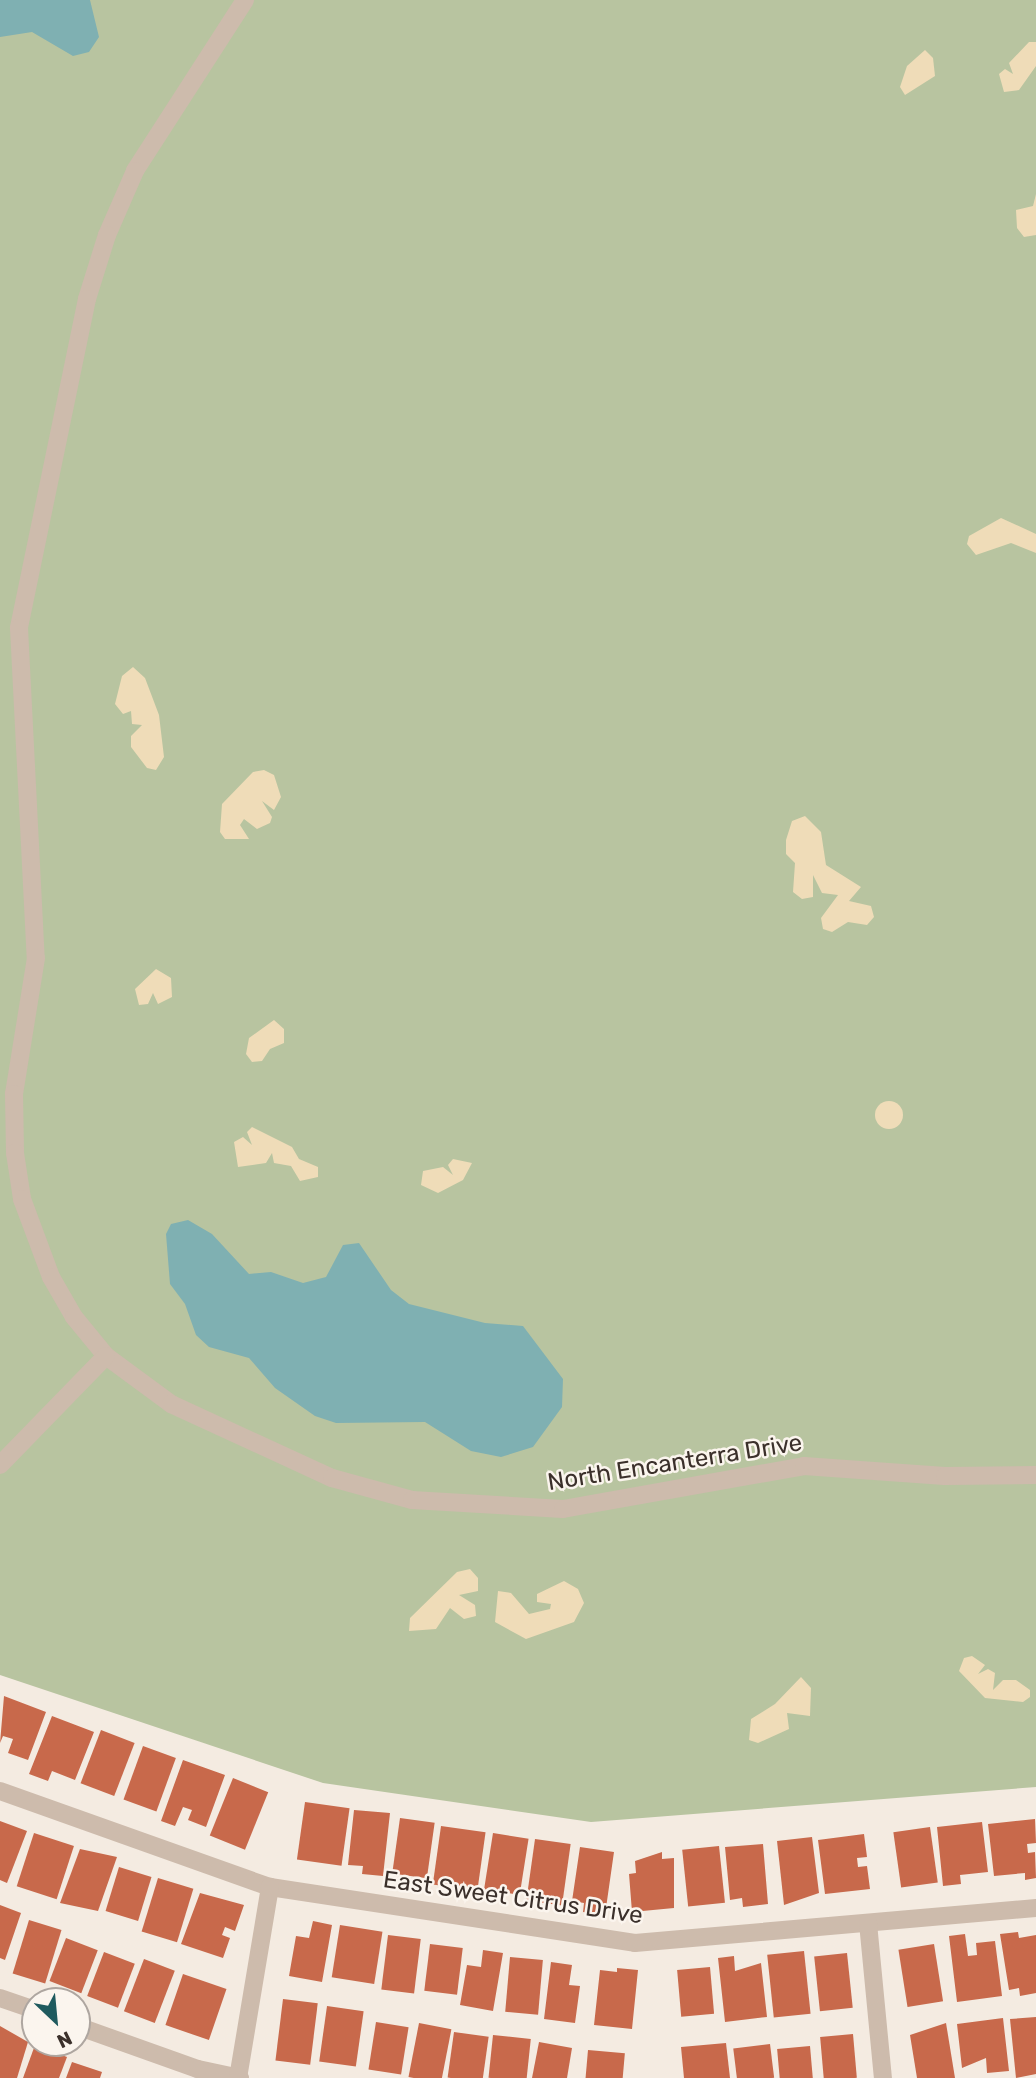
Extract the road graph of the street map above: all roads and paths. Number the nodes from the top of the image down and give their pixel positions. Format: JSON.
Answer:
{"nodes":[{"id":1,"x":245,"y":0,"type":"edge"},
{"id":2,"x":106,"y":1356,"type":"junction"},
{"id":3,"x":0,"y":1465,"type":"edge"},
{"id":4,"x":1036,"y":1475,"type":"edge"},
{"id":5,"x":0,"y":1791,"type":"edge"},
{"id":6,"x":270,"y":1887,"type":"junction"},
{"id":7,"x":1036,"y":1908,"type":"edge"},
{"id":8,"x":868,"y":1923,"type":"junction"},
{"id":9,"x":0,"y":1998,"type":"edge"},
{"id":10,"x":21,"y":2005,"type":"edge"},
{"id":11,"x":91,"y":2030,"type":"edge"},
{"id":12,"x":239,"y":2078,"type":"edge"},
{"id":13,"x":883,"y":2078,"type":"edge"}],
"edges":[{"from":1,"to":2,"type":"street","name":"North Encanterra Drive"},
{"from":2,"to":3,"type":"street"},
{"from":2,"to":4,"type":"street","name":"North Encanterra Drive"},
{"from":5,"to":6,"type":"street","name":"East Sweet Citrus Drive"},
{"from":6,"to":8,"type":"street","name":"East Sweet Citrus Drive"},
{"from":6,"to":12,"type":"street"},
{"from":7,"to":8,"type":"street","name":"East Sweet Citrus Drive"},
{"from":8,"to":13,"type":"street"},
{"from":9,"to":10,"type":"street"},
{"from":11,"to":12,"type":"street"}]}
